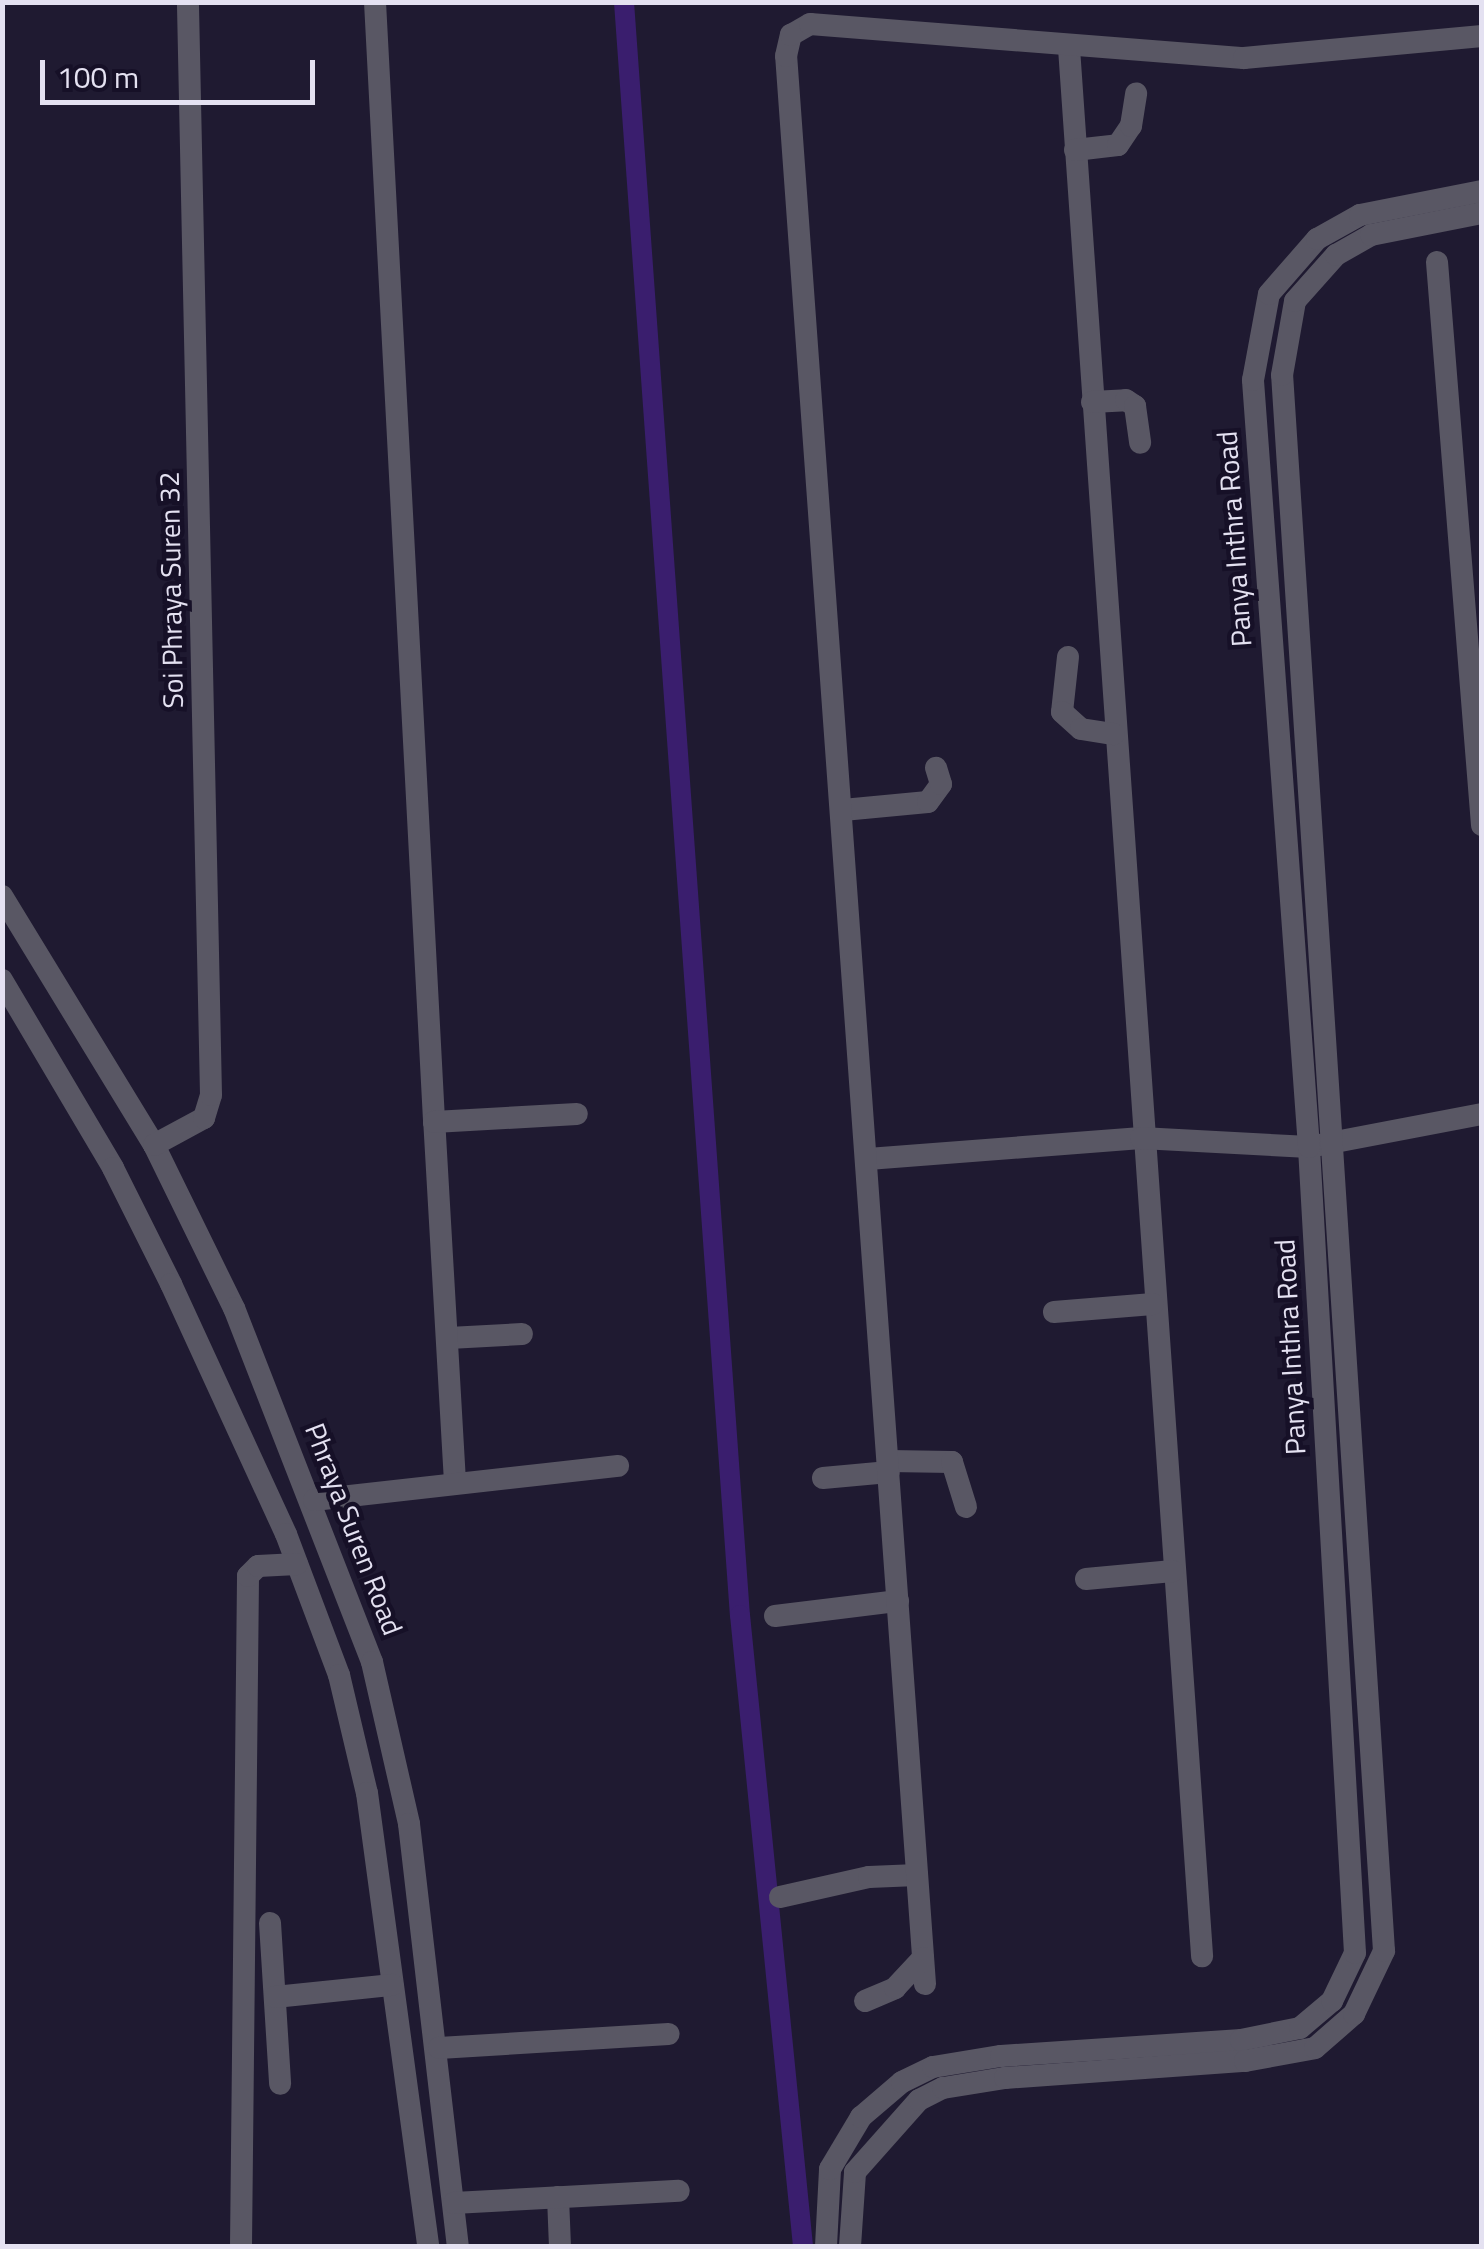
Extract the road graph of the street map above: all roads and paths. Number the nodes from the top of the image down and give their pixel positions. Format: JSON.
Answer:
{"nodes":[{"id":1,"x":188,"y":2,"type":"edge"},
{"id":2,"x":375,"y":2,"type":"edge"},
{"id":3,"x":1482,"y":36,"type":"edge"},
{"id":4,"x":1068,"y":48,"type":"junction"},
{"id":5,"x":1136,"y":93,"type":"dead end"},
{"id":6,"x":1076,"y":150,"type":"junction"},
{"id":7,"x":1482,"y":190,"type":"edge"},
{"id":8,"x":1482,"y":213,"type":"edge"},
{"id":9,"x":1437,"y":262,"type":"dead end"},
{"id":10,"x":1092,"y":402,"type":"junction"},
{"id":11,"x":1140,"y":444,"type":"dead end"},
{"id":12,"x":1473,"y":605,"type":"edge"},
{"id":13,"x":1068,"y":658,"type":"dead end"},
{"id":14,"x":1476,"y":682,"type":"edge"},
{"id":15,"x":1114,"y":734,"type":"junction"},
{"id":16,"x":936,"y":768,"type":"dead end"},
{"id":17,"x":842,"y":810,"type":"junction"},
{"id":18,"x":1482,"y":825,"type":"edge"},
{"id":19,"x":2,"y":896,"type":"edge"},
{"id":20,"x":2,"y":980,"type":"edge"},
{"id":21,"x":577,"y":1114,"type":"dead end"},
{"id":22,"x":1482,"y":1114,"type":"edge"},
{"id":23,"x":434,"y":1122,"type":"junction"},
{"id":24,"x":1141,"y":1138,"type":"junction"},
{"id":25,"x":1332,"y":1140,"type":"junction"},
{"id":26,"x":154,"y":1145,"type":"junction"},
{"id":27,"x":1308,"y":1147,"type":"junction"},
{"id":28,"x":868,"y":1159,"type":"junction"},
{"id":29,"x":1153,"y":1304,"type":"junction"},
{"id":30,"x":1054,"y":1312,"type":"dead end"},
{"id":31,"x":522,"y":1334,"type":"dead end"},
{"id":32,"x":449,"y":1338,"type":"junction"},
{"id":33,"x":618,"y":1466,"type":"dead end"},
{"id":34,"x":889,"y":1466,"type":"junction"},
{"id":35,"x":824,"y":1478,"type":"dead end"},
{"id":36,"x":455,"y":1482,"type":"junction"},
{"id":37,"x":314,"y":1500,"type":"junction"},
{"id":38,"x":966,"y":1507,"type":"dead end"},
{"id":39,"x":297,"y":1564,"type":"junction"},
{"id":40,"x":1173,"y":1571,"type":"junction"},
{"id":41,"x":1086,"y":1579,"type":"dead end"},
{"id":42,"x":898,"y":1601,"type":"junction"},
{"id":43,"x":776,"y":1616,"type":"dead end"},
{"id":44,"x":917,"y":1875,"type":"junction"},
{"id":45,"x":780,"y":1897,"type":"dead end"},
{"id":46,"x":270,"y":1923,"type":"dead end"},
{"id":47,"x":1202,"y":1956,"type":"dead end"},
{"id":48,"x":923,"y":1958,"type":"junction"},
{"id":49,"x":925,"y":1984,"type":"dead end"},
{"id":50,"x":392,"y":1985,"type":"junction"},
{"id":51,"x":274,"y":1998,"type":"junction"},
{"id":52,"x":865,"y":2001,"type":"dead end"},
{"id":53,"x":670,"y":2034,"type":"dead end"},
{"id":54,"x":438,"y":2048,"type":"junction"},
{"id":55,"x":280,"y":2084,"type":"dead end"},
{"id":56,"x":679,"y":2191,"type":"dead end"},
{"id":57,"x":558,"y":2197,"type":"junction"},
{"id":58,"x":454,"y":2203,"type":"junction"},
{"id":59,"x":240,"y":2246,"type":"edge"},
{"id":60,"x":428,"y":2246,"type":"edge"},
{"id":61,"x":458,"y":2246,"type":"edge"},
{"id":62,"x":560,"y":2246,"type":"edge"},
{"id":63,"x":826,"y":2246,"type":"edge"},
{"id":64,"x":850,"y":2246,"type":"edge"}],
"edges":[{"from":1,"to":26,"type":"street","name":"Soi Phraya Suren 32"},
{"from":2,"to":23,"type":"street"},
{"from":3,"to":4,"type":"street"},
{"from":4,"to":6,"type":"street"},
{"from":4,"to":17,"type":"street"},
{"from":5,"to":6,"type":"street"},
{"from":6,"to":10,"type":"street"},
{"from":7,"to":27,"type":"street","name":"Panya Inthra Road"},
{"from":8,"to":25,"type":"street","name":"Panya Inthra Road"},
{"from":9,"to":12,"type":"street"},
{"from":10,"to":11,"type":"street"},
{"from":10,"to":15,"type":"street"},
{"from":12,"to":14,"type":"street"},
{"from":13,"to":15,"type":"street"},
{"from":14,"to":18,"type":"street"},
{"from":15,"to":24,"type":"street"},
{"from":16,"to":17,"type":"street"},
{"from":17,"to":28,"type":"street"},
{"from":19,"to":26,"type":"street","name":"Phraya Suren Road"},
{"from":20,"to":39,"type":"street"},
{"from":21,"to":23,"type":"street"},
{"from":22,"to":25,"type":"street"},
{"from":23,"to":32,"type":"street"},
{"from":24,"to":27,"type":"street"},
{"from":24,"to":28,"type":"street"},
{"from":24,"to":29,"type":"street"},
{"from":25,"to":27,"type":"street"},
{"from":25,"to":64,"type":"street","name":"Panya Inthra Road"},
{"from":26,"to":37,"type":"street","name":"Phraya Suren Road"},
{"from":27,"to":63,"type":"street","name":"Panya Inthra Road"},
{"from":28,"to":34,"type":"street"},
{"from":29,"to":30,"type":"street"},
{"from":29,"to":40,"type":"street"},
{"from":31,"to":32,"type":"street"},
{"from":32,"to":36,"type":"street"},
{"from":33,"to":36,"type":"street"},
{"from":34,"to":35,"type":"street"},
{"from":34,"to":38,"type":"street"},
{"from":34,"to":42,"type":"street"},
{"from":36,"to":37,"type":"street"},
{"from":37,"to":54,"type":"street","name":"Phraya Suren Road"},
{"from":39,"to":50,"type":"street"},
{"from":39,"to":59,"type":"street"},
{"from":40,"to":41,"type":"street"},
{"from":40,"to":47,"type":"street"},
{"from":42,"to":43,"type":"street"},
{"from":42,"to":44,"type":"street"},
{"from":44,"to":45,"type":"street"},
{"from":44,"to":48,"type":"street"},
{"from":46,"to":51,"type":"street"},
{"from":48,"to":49,"type":"street"},
{"from":48,"to":52,"type":"street"},
{"from":50,"to":51,"type":"street"},
{"from":50,"to":60,"type":"street"},
{"from":51,"to":55,"type":"street"},
{"from":53,"to":54,"type":"street"},
{"from":54,"to":58,"type":"street","name":"Phraya Suren Road"},
{"from":56,"to":57,"type":"street"},
{"from":57,"to":58,"type":"street"},
{"from":57,"to":62,"type":"street"},
{"from":58,"to":61,"type":"street","name":"Phraya Suren Road"}]}
